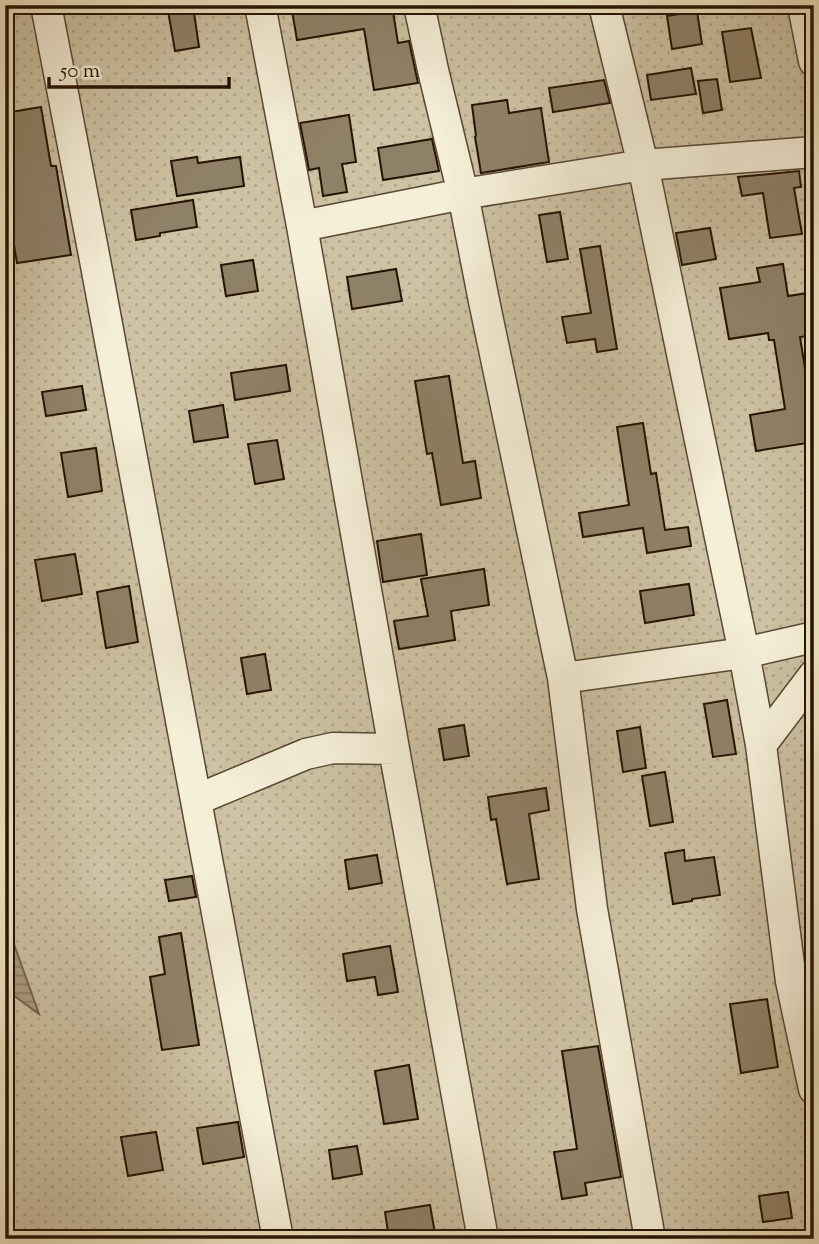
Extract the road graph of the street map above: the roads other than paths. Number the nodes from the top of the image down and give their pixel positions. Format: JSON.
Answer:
{"nodes":[{"id":1,"x":46,"y":5,"type":"edge"},
{"id":2,"x":260,"y":5,"type":"edge"},
{"id":3,"x":419,"y":5,"type":"edge"},
{"id":4,"x":604,"y":5,"type":"edge"},
{"id":5,"x":803,"y":5,"type":"edge"},
{"id":6,"x":814,"y":61,"type":"edge"},
{"id":7,"x":814,"y":152,"type":"edge"},
{"id":8,"x":643,"y":165,"type":"junction"},
{"id":9,"x":463,"y":194,"type":"junction"},
{"id":10,"x":302,"y":226,"type":"junction"},
{"id":11,"x":814,"y":637,"type":"edge"},
{"id":12,"x":744,"y":653,"type":"junction"},
{"id":13,"x":814,"y":675,"type":"edge"},
{"id":14,"x":563,"y":678,"type":"junction"},
{"id":15,"x":761,"y":745,"type":"junction"},
{"id":16,"x":394,"y":749,"type":"junction"},
{"id":17,"x":196,"y":800,"type":"junction"},
{"id":18,"x":814,"y":1089,"type":"edge"},
{"id":19,"x":278,"y":1239,"type":"edge"},
{"id":20,"x":483,"y":1239,"type":"edge"},
{"id":21,"x":649,"y":1239,"type":"edge"}],
"edges":[{"from":1,"to":17,"type":"street"},
{"from":2,"to":10,"type":"street"},
{"from":3,"to":9,"type":"street"},
{"from":4,"to":8,"type":"street"},
{"from":5,"to":6,"type":"street"},
{"from":7,"to":8,"type":"street"},
{"from":8,"to":9,"type":"street"},
{"from":8,"to":12,"type":"street"},
{"from":9,"to":10,"type":"street"},
{"from":9,"to":14,"type":"street"},
{"from":10,"to":16,"type":"street"},
{"from":11,"to":12,"type":"street"},
{"from":12,"to":14,"type":"street"},
{"from":12,"to":15,"type":"street"},
{"from":13,"to":15,"type":"street"},
{"from":14,"to":21,"type":"street"},
{"from":15,"to":18,"type":"street"},
{"from":16,"to":17,"type":"street"},
{"from":16,"to":20,"type":"street"},
{"from":17,"to":19,"type":"street"}]}
